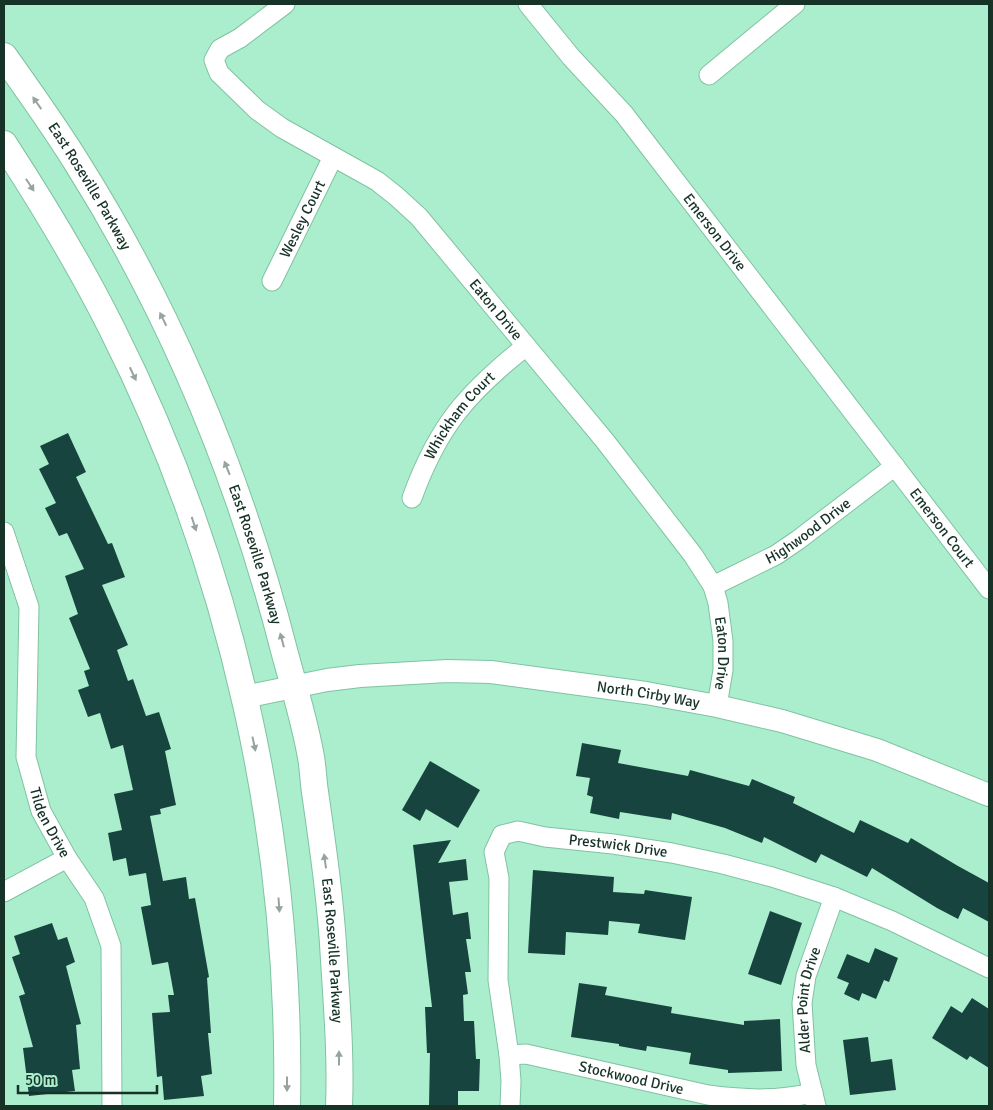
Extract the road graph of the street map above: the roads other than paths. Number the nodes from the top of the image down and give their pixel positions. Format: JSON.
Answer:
{"nodes":[{"id":1,"x":285,"y":4,"type":"edge"},
{"id":2,"x":528,"y":4,"type":"edge"},
{"id":3,"x":795,"y":4,"type":"edge"},
{"id":4,"x":4,"y":56,"type":"edge"},
{"id":5,"x":709,"y":76,"type":"dead end"},
{"id":6,"x":4,"y":144,"type":"edge"},
{"id":7,"x":333,"y":157,"type":"junction"},
{"id":8,"x":272,"y":281,"type":"dead end"},
{"id":9,"x":526,"y":346,"type":"junction"},
{"id":10,"x":895,"y":466,"type":"junction"},
{"id":11,"x":412,"y":498,"type":"dead end"},
{"id":12,"x":4,"y":532,"type":"edge"},
{"id":13,"x":713,"y":586,"type":"junction"},
{"id":14,"x":989,"y":589,"type":"edge"},
{"id":15,"x":294,"y":687,"type":"junction"},
{"id":16,"x":244,"y":697,"type":"junction"},
{"id":17,"x":718,"y":706,"type":"junction"},
{"id":18,"x":989,"y":795,"type":"edge"},
{"id":19,"x":67,"y":858,"type":"junction"},
{"id":20,"x":4,"y":892,"type":"edge"},
{"id":21,"x":834,"y":898,"type":"junction"},
{"id":22,"x":989,"y":968,"type":"edge"},
{"id":23,"x":509,"y":1055,"type":"junction"},
{"id":24,"x":815,"y":1100,"type":"edge"},
{"id":25,"x":112,"y":1106,"type":"edge"},
{"id":26,"x":287,"y":1106,"type":"edge"},
{"id":27,"x":339,"y":1106,"type":"edge"},
{"id":28,"x":510,"y":1106,"type":"edge"}],
"edges":[{"from":1,"to":7,"type":"street","name":"Eaton Drive"},
{"from":2,"to":10,"type":"street","name":"Emerson Drive"},
{"from":3,"to":5,"type":"street"},
{"from":15,"to":4,"type":"main road","name":"East Roseville Parkway","one_way":true},
{"from":6,"to":16,"type":"main road","one_way":true},
{"from":7,"to":8,"type":"street","name":"Wesley Court"},
{"from":7,"to":9,"type":"street","name":"Eaton Drive"},
{"from":9,"to":11,"type":"street","name":"Whickham Court"},
{"from":9,"to":13,"type":"street","name":"Eaton Drive"},
{"from":10,"to":13,"type":"street","name":"Highwood Drive"},
{"from":10,"to":14,"type":"street","name":"Emerson Court"},
{"from":12,"to":19,"type":"street","name":"Tilden Drive"},
{"from":13,"to":17,"type":"street","name":"Eaton Drive"},
{"from":15,"to":16,"type":"street","name":"North Cirby Way"},
{"from":15,"to":17,"type":"street","name":"North Cirby Way"},
{"from":27,"to":15,"type":"main road","name":"East Roseville Parkway","one_way":true},
{"from":16,"to":26,"type":"main road","one_way":true},
{"from":17,"to":18,"type":"street","name":"North Cirby Way"},
{"from":19,"to":20,"type":"street"},
{"from":19,"to":25,"type":"street","name":"Tilden Drive"},
{"from":21,"to":22,"type":"street","name":"Prestwick Drive"},
{"from":21,"to":23,"type":"street","name":"Prestwick Drive"},
{"from":21,"to":24,"type":"street","name":"Alder Point Drive"},
{"from":23,"to":24,"type":"street","name":"Stockwood Drive"},
{"from":23,"to":28,"type":"street","name":"Prestwick Drive"}]}
